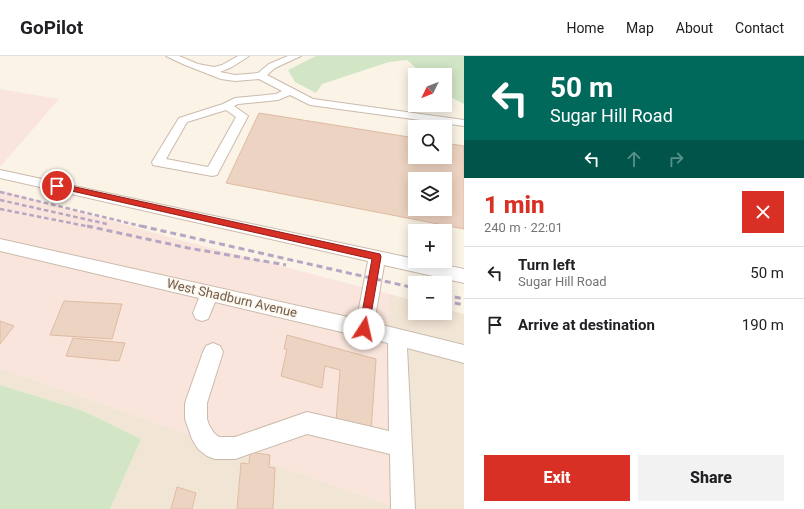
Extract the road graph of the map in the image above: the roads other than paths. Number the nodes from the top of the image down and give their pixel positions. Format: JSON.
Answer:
{"nodes":[{"id":1,"x":171,"y":56,"type":"edge"},
{"id":2,"x":244,"y":56,"type":"edge"},
{"id":3,"x":296,"y":56,"type":"edge"},
{"id":4,"x":207,"y":70,"type":"junction"},
{"id":5,"x":261,"y":76,"type":"junction"},
{"id":6,"x":290,"y":92,"type":"junction"},
{"id":7,"x":227,"y":106,"type":"junction"},
{"id":8,"x":464,"y":124,"type":"edge"},
{"id":9,"x":0,"y":174,"type":"edge"},
{"id":10,"x":0,"y":245,"type":"edge"},
{"id":11,"x":377,"y":257,"type":"junction"},
{"id":12,"x":464,"y":276,"type":"edge"},
{"id":13,"x":210,"y":293,"type":"junction"},
{"id":14,"x":202,"y":313,"type":"dead end"},
{"id":15,"x":364,"y":329,"type":"junction"},
{"id":16,"x":397,"y":338,"type":"junction"},
{"id":17,"x":213,"y":352,"type":"dead end"},
{"id":18,"x":464,"y":354,"type":"edge"},
{"id":19,"x":401,"y":445,"type":"junction"},
{"id":20,"x":403,"y":509,"type":"edge"}],
"edges":[{"from":1,"to":4,"type":"street"},
{"from":2,"to":4,"type":"street"},
{"from":3,"to":5,"type":"street"},
{"from":4,"to":5,"type":"street"},
{"from":5,"to":6,"type":"street"},
{"from":6,"to":7,"type":"street"},
{"from":6,"to":8,"type":"street"},
{"from":7,"to":7,"type":"street"},
{"from":9,"to":11,"type":"street"},
{"from":10,"to":13,"type":"street","name":"West Shadburn Avenue"},
{"from":11,"to":12,"type":"street"},
{"from":11,"to":15,"type":"street"},
{"from":13,"to":14,"type":"street"},
{"from":13,"to":15,"type":"street","name":"West Shadburn Avenue"},
{"from":15,"to":16,"type":"street","name":"West Shadburn Avenue"},
{"from":16,"to":18,"type":"street","name":"West Shadburn Avenue"},
{"from":16,"to":19,"type":"street"},
{"from":17,"to":19,"type":"street"},
{"from":19,"to":20,"type":"street"}]}
